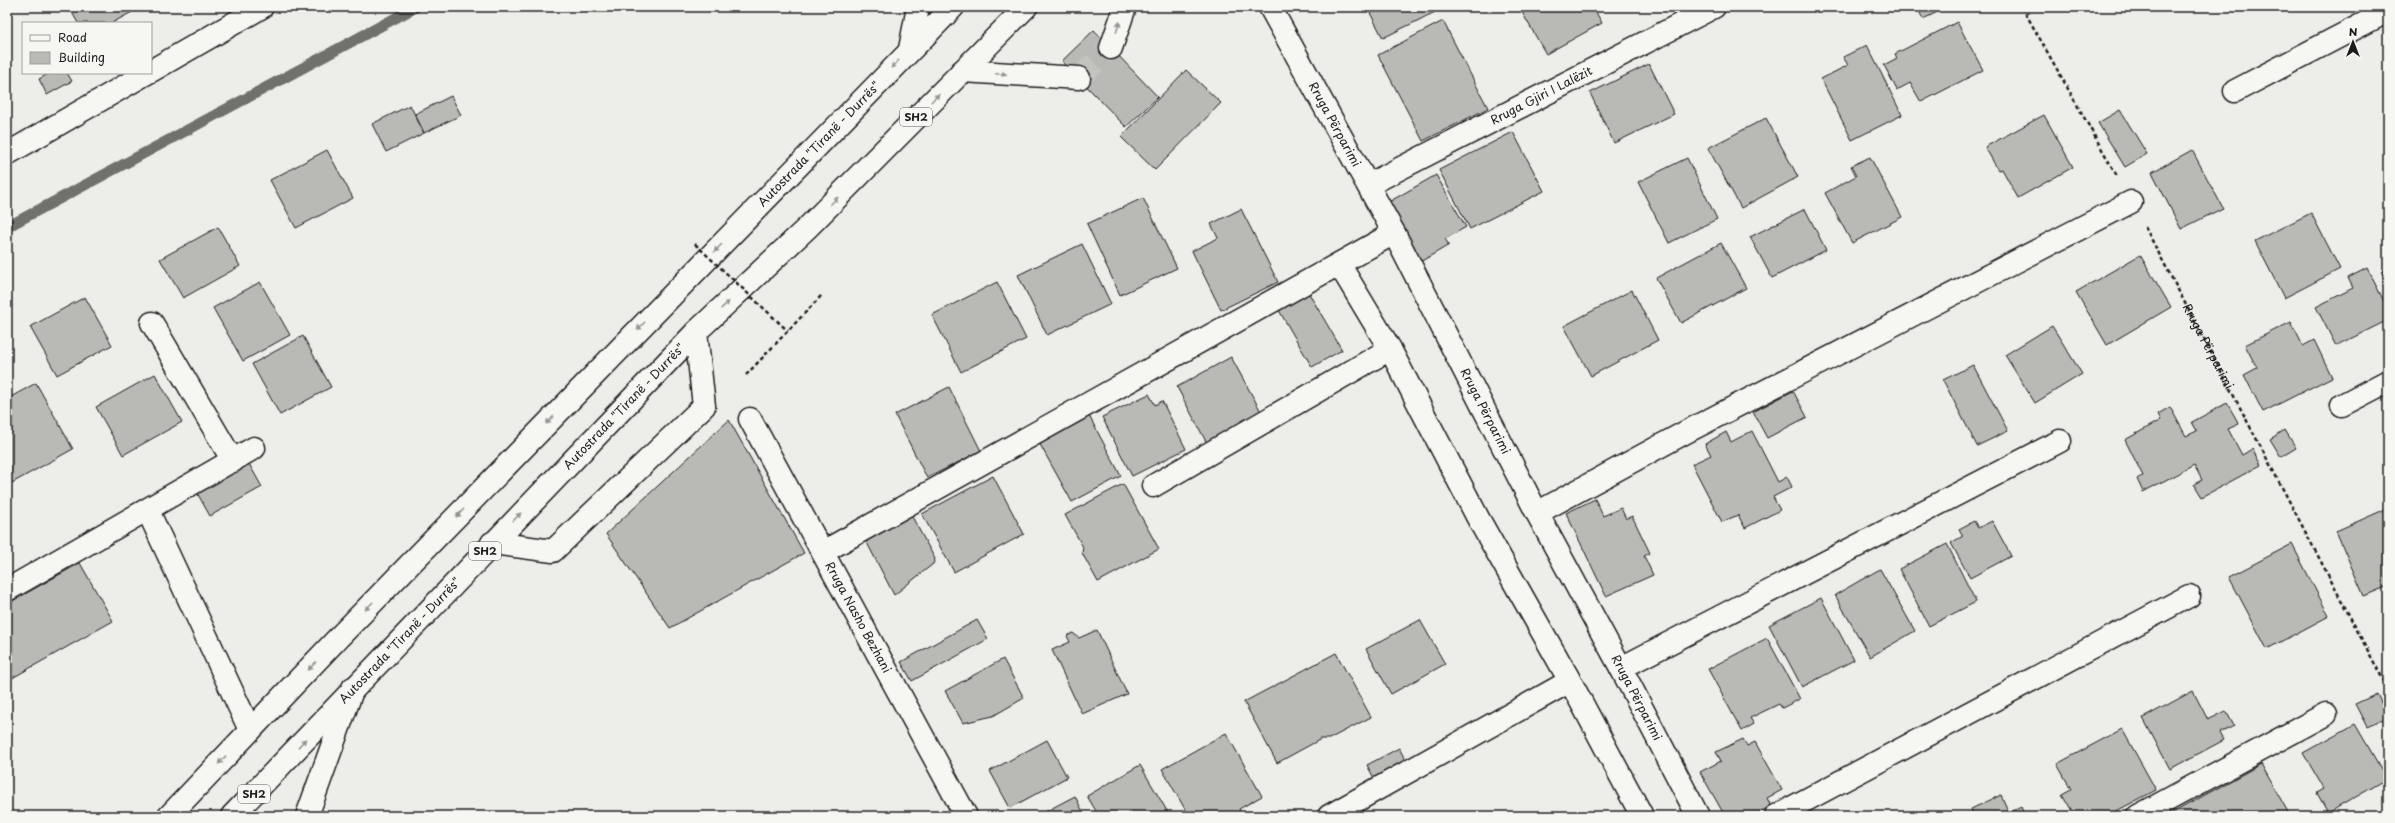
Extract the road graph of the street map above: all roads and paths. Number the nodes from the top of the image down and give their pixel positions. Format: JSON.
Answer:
{"nodes":[{"id":1,"x":262,"y":7,"type":"edge"},
{"id":2,"x":918,"y":7,"type":"edge"},
{"id":3,"x":953,"y":7,"type":"edge"},
{"id":4,"x":1026,"y":7,"type":"edge"},
{"id":5,"x":1125,"y":7,"type":"edge"},
{"id":6,"x":1270,"y":7,"type":"edge"},
{"id":7,"x":1714,"y":7,"type":"edge"},
{"id":8,"x":2022,"y":7,"type":"edge"},
{"id":9,"x":2388,"y":11,"type":"edge"},
{"id":10,"x":1111,"y":48,"type":"tunnel mouth"},
{"id":11,"x":910,"y":49,"type":"junction"},
{"id":12,"x":152,"y":70,"type":"edge"},
{"id":13,"x":962,"y":71,"type":"junction"},
{"id":14,"x":145,"y":74,"type":"edge"},
{"id":15,"x":1079,"y":78,"type":"dead end"},
{"id":16,"x":2235,"y":91,"type":"dead end"},
{"id":17,"x":7,"y":154,"type":"edge"},
{"id":18,"x":1368,"y":185,"type":"junction"},
{"id":19,"x":2131,"y":202,"type":"junction"},
{"id":20,"x":1394,"y":233,"type":"junction"},
{"id":21,"x":695,"y":244,"type":"dead end"},
{"id":22,"x":1339,"y":264,"type":"junction"},
{"id":23,"x":822,"y":295,"type":"dead end"},
{"id":24,"x":152,"y":323,"type":"dead end"},
{"id":25,"x":788,"y":331,"type":"junction"},
{"id":26,"x":696,"y":332,"type":"junction"},
{"id":27,"x":1390,"y":349,"type":"junction"},
{"id":28,"x":746,"y":375,"type":"dead end"},
{"id":29,"x":2388,"y":381,"type":"edge"},
{"id":30,"x":2342,"y":405,"type":"dead end"},
{"id":31,"x":750,"y":419,"type":"dead end"},
{"id":32,"x":2060,"y":441,"type":"dead end"},
{"id":33,"x":254,"y":448,"type":"dead end"},
{"id":34,"x":233,"y":461,"type":"junction"},
{"id":35,"x":1153,"y":486,"type":"dead end"},
{"id":36,"x":148,"y":511,"type":"junction"},
{"id":37,"x":1537,"y":513,"type":"junction"},
{"id":38,"x":492,"y":543,"type":"junction"},
{"id":39,"x":823,"y":552,"type":"junction"},
{"id":40,"x":7,"y":590,"type":"edge"},
{"id":41,"x":2189,"y":596,"type":"dead end"},
{"id":42,"x":1621,"y":668,"type":"junction"},
{"id":43,"x":1570,"y":681,"type":"junction"},
{"id":44,"x":353,"y":688,"type":"junction"},
{"id":45,"x":2388,"y":689,"type":"edge"},
{"id":46,"x":2326,"y":714,"type":"dead end"},
{"id":47,"x":250,"y":730,"type":"junction"},
{"id":48,"x":169,"y":816,"type":"edge"},
{"id":49,"x":232,"y":816,"type":"edge"},
{"id":50,"x":307,"y":816,"type":"edge"},
{"id":51,"x":966,"y":816,"type":"edge"},
{"id":52,"x":1329,"y":816,"type":"edge"},
{"id":53,"x":1642,"y":816,"type":"edge"},
{"id":54,"x":1698,"y":816,"type":"edge"},
{"id":55,"x":1776,"y":816,"type":"edge"},
{"id":56,"x":2138,"y":816,"type":"edge"}],
"edges":[{"from":1,"to":12,"type":"main road"},
{"from":2,"to":11,"type":"main road"},
{"from":3,"to":11,"type":"main road","name":"Autostrada \"Tiranë - Durrës\""},
{"from":4,"to":13,"type":"main road","name":"Autostrada \"Tiranë - Durrës\"","number":"SH2"},
{"from":10,"to":5,"type":"main road","one_way":true},
{"from":6,"to":18,"type":"main road","name":"Rruga Përparimi"},
{"from":7,"to":18,"type":"main road","name":"Rruga Gjiri I Lalëzit"},
{"from":8,"to":19,"type":"path","name":"Rruga Përparimi"},
{"from":9,"to":16,"type":"main road"},
{"from":11,"to":47,"type":"main road","name":"Autostrada \"Tiranë - Durrës\"","one_way":true},
{"from":13,"to":15,"type":"main road","one_way":true},
{"from":26,"to":13,"type":"main road","name":"Autostrada \"Tiranë - Durrës\"","number":"SH2","one_way":true},
{"from":14,"to":17,"type":"main road"},
{"from":18,"to":20,"type":"main road","name":"Rruga Përparimi"},
{"from":19,"to":37,"type":"main road"},
{"from":19,"to":45,"type":"path","name":"Rruga Përparimi"},
{"from":20,"to":22,"type":"main road"},
{"from":20,"to":37,"type":"main road","name":"Rruga Përparimi"},
{"from":21,"to":25,"type":"path","bridge":true},
{"from":22,"to":27,"type":"main road"},
{"from":22,"to":39,"type":"main road"},
{"from":23,"to":25,"type":"path"},
{"from":24,"to":34,"type":"main road"},
{"from":25,"to":28,"type":"path"},
{"from":38,"to":26,"type":"main road","name":"Autostrada \"Tiranë - Durrës\"","number":"SH2","one_way":true},
{"from":26,"to":38,"type":"main road"},
{"from":27,"to":35,"type":"main road"},
{"from":27,"to":43,"type":"main road"},
{"from":29,"to":30,"type":"main road"},
{"from":31,"to":39,"type":"main road","name":"Rruga Nasho Bezhani"},
{"from":32,"to":42,"type":"main road"},
{"from":33,"to":34,"type":"main road"},
{"from":34,"to":36,"type":"main road"},
{"from":36,"to":40,"type":"main road"},
{"from":36,"to":47,"type":"main road"},
{"from":37,"to":42,"type":"main road","name":"Rruga Përparimi"},
{"from":38,"to":44,"type":"main road","name":"Autostrada \"Tiranë - Durrës\"","number":"SH2"},
{"from":39,"to":51,"type":"main road","name":"Rruga Nasho Bezhani"},
{"from":41,"to":55,"type":"main road"},
{"from":42,"to":54,"type":"main road","name":"Rruga Përparimi"},
{"from":43,"to":52,"type":"main road"},
{"from":43,"to":53,"type":"main road"},
{"from":49,"to":44,"type":"main road","name":"Autostrada \"Tiranë - Durrës\"","number":"SH2","one_way":true},
{"from":44,"to":50,"type":"main road"},
{"from":46,"to":56,"type":"main road"},
{"from":47,"to":48,"type":"main road","name":"Autostrada \"Tiranë - Durrës\"","one_way":true}]}
